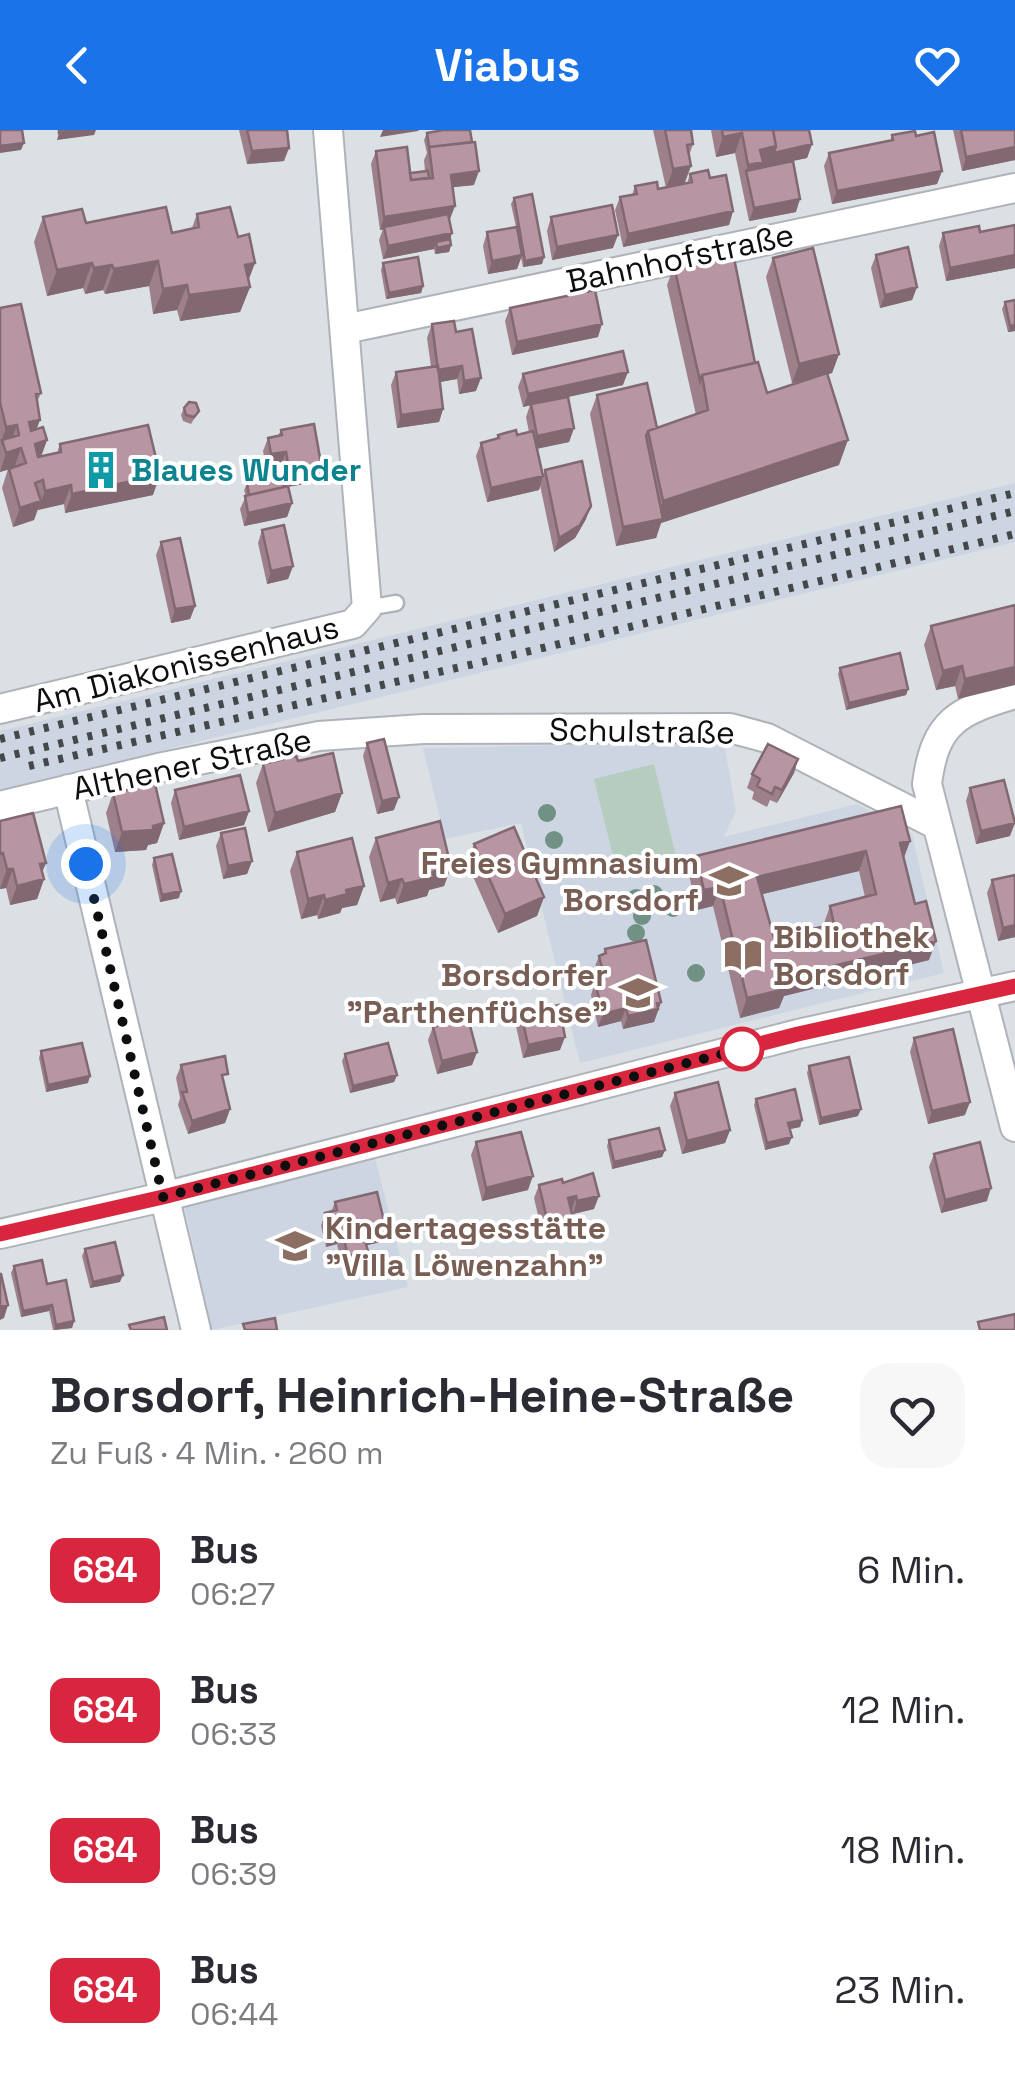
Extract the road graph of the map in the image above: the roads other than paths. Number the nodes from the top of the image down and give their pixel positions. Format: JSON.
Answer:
{"nodes":[{"id":1,"x":328,"y":130,"type":"edge"},
{"id":2,"x":1015,"y":188,"type":"edge"},
{"id":3,"x":346,"y":329,"type":"junction"},
{"id":4,"x":396,"y":603,"type":"dead end"},
{"id":5,"x":367,"y":608,"type":"junction"},
{"id":6,"x":1015,"y":694,"type":"edge"},
{"id":7,"x":0,"y":709,"type":"edge"},
{"id":8,"x":386,"y":730,"type":"joint"},
{"id":9,"x":68,"y":789,"type":"junction"},
{"id":10,"x":0,"y":806,"type":"edge"},
{"id":11,"x":937,"y":825,"type":"junction"},
{"id":12,"x":1015,"y":986,"type":"edge"},
{"id":13,"x":982,"y":994,"type":"junction"},
{"id":14,"x":1015,"y":1127,"type":"edge"},
{"id":15,"x":163,"y":1197,"type":"junction"},
{"id":16,"x":0,"y":1234,"type":"edge"},
{"id":17,"x":196,"y":1330,"type":"edge"}],
"edges":[{"from":1,"to":3,"type":"street","name":"Am Diakonissenhaus"},
{"from":2,"to":3,"type":"street","name":"Bahnhofstraße"},
{"from":3,"to":5,"type":"street","name":"Am Diakonissenhaus"},
{"from":4,"to":5,"type":"lane"},
{"from":5,"to":7,"type":"street","name":"Am Diakonissenhaus"},
{"from":6,"to":11,"type":"street"},
{"from":8,"to":9,"type":"street","name":"Althener Straße"},
{"from":8,"to":11,"type":"street","name":"Schulstraße"},
{"from":9,"to":10,"type":"street","name":"Althener Straße"},
{"from":9,"to":15,"type":"street"},
{"from":11,"to":13,"type":"street"},
{"from":12,"to":13,"type":"street"},
{"from":13,"to":14,"type":"street"},
{"from":13,"to":15,"type":"street"},
{"from":15,"to":16,"type":"street"},
{"from":15,"to":17,"type":"street"}]}
